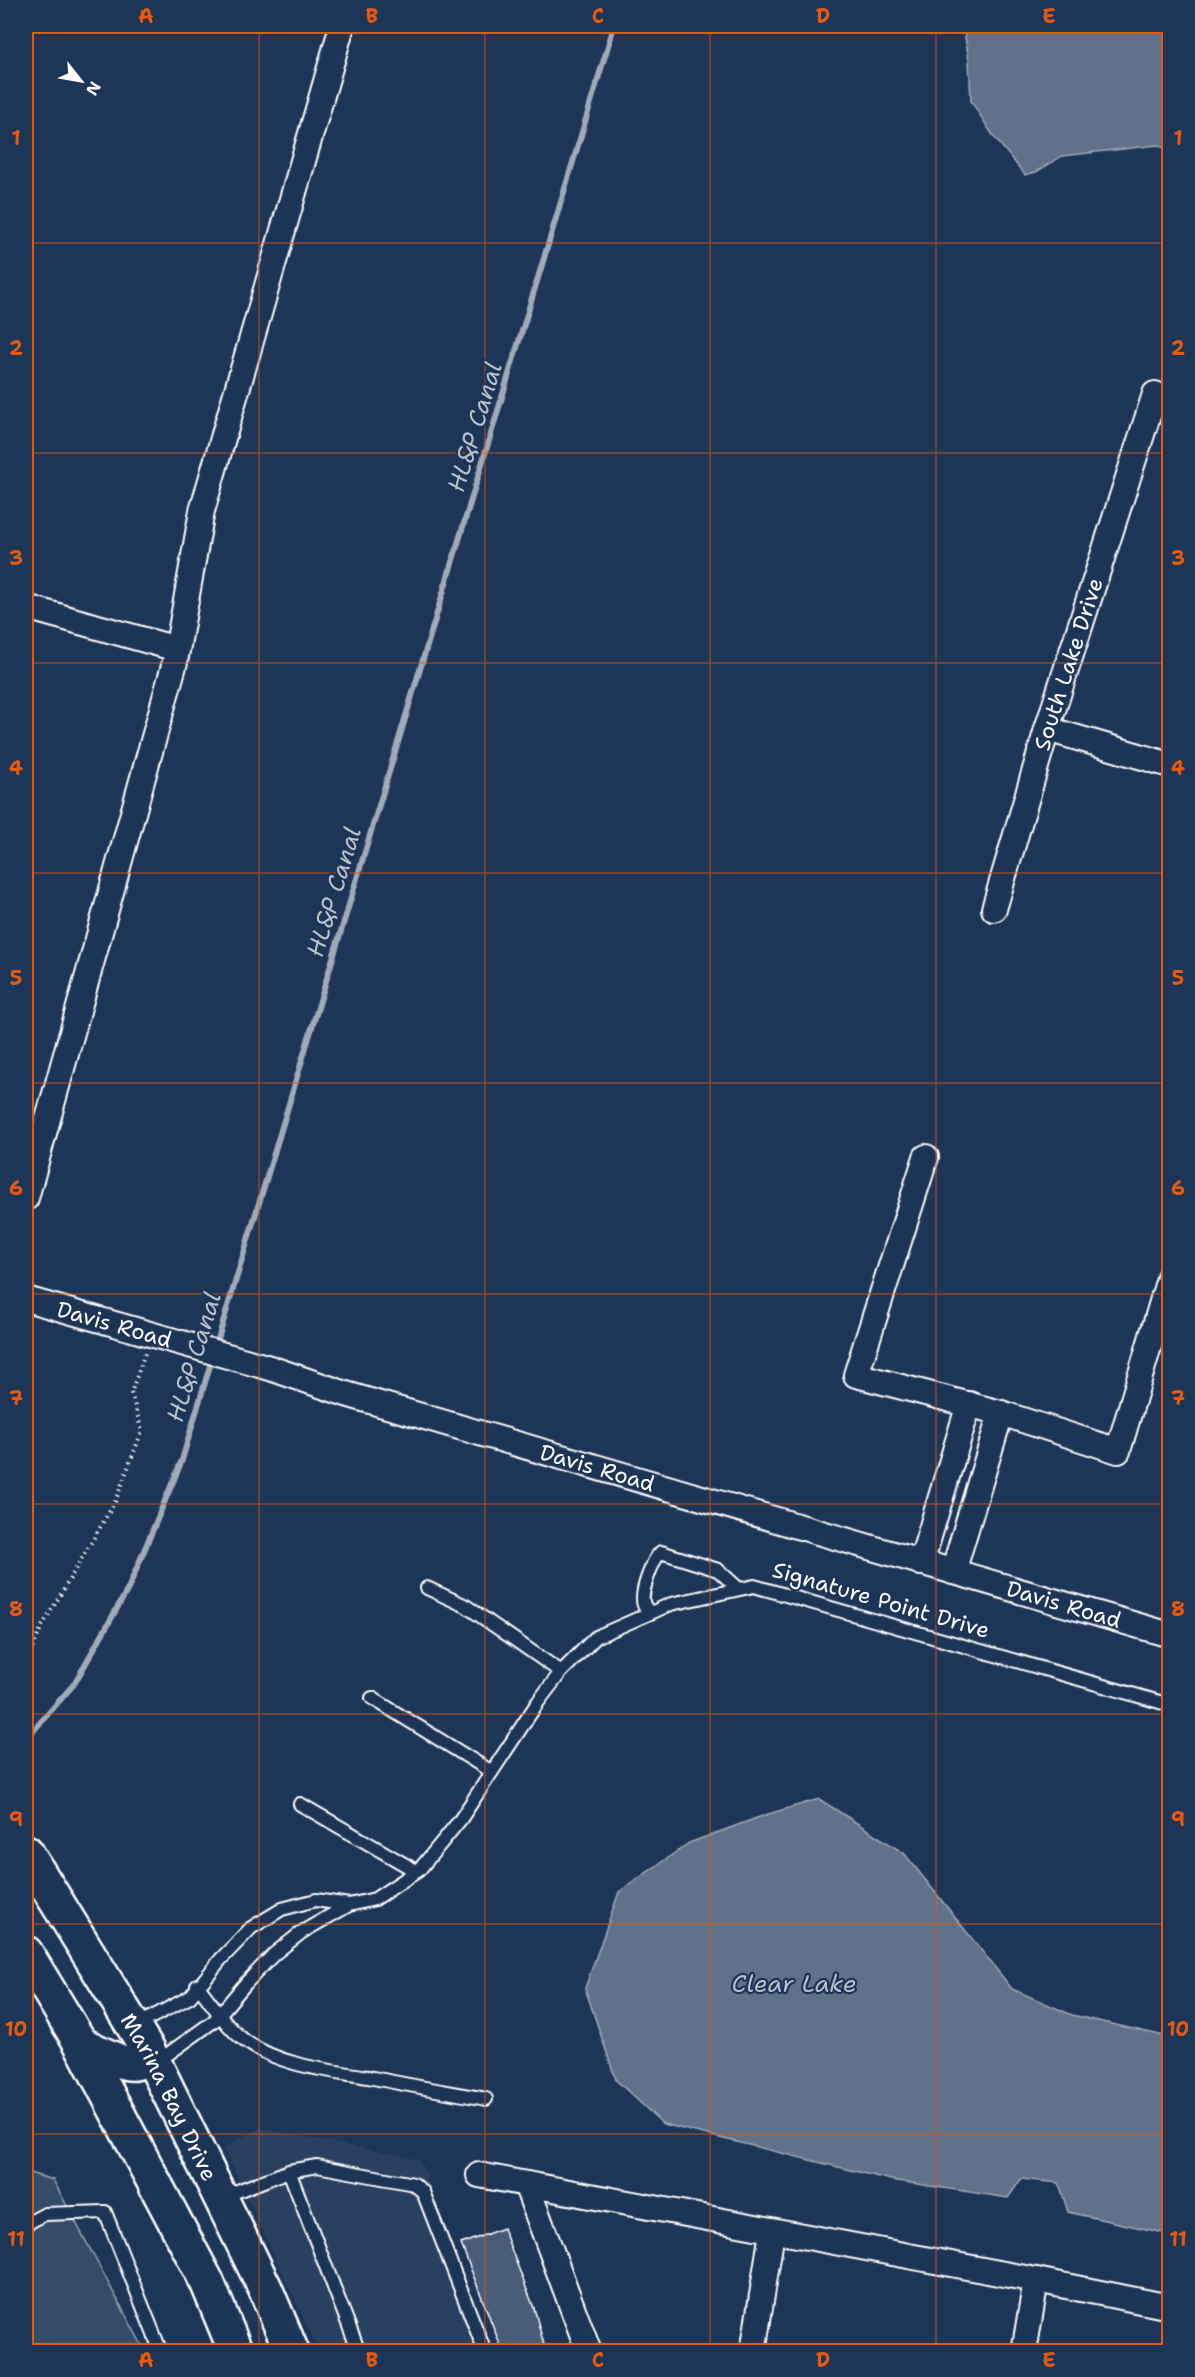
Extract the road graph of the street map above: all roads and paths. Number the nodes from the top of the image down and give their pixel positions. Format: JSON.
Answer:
{"nodes":[{"id":1,"x":342,"y":26,"type":"edge"},
{"id":2,"x":1170,"y":405,"type":"edge"},
{"id":3,"x":26,"y":607,"type":"edge"},
{"id":4,"x":177,"y":649,"type":"junction"},
{"id":5,"x":1047,"y":729,"type":"junction"},
{"id":6,"x":1170,"y":765,"type":"edge"},
{"id":7,"x":994,"y":909,"type":"dead end"},
{"id":8,"x":926,"y":1157,"type":"dead end"},
{"id":9,"x":26,"y":1198,"type":"edge"},
{"id":10,"x":1170,"y":1275,"type":"edge"},
{"id":11,"x":26,"y":1299,"type":"edge"},
{"id":12,"x":148,"y":1342,"type":"junction"},
{"id":13,"x":969,"y":1404,"type":"junction"},
{"id":14,"x":1001,"y":1413,"type":"junction"},
{"id":15,"x":921,"y":1563,"type":"junction"},
{"id":16,"x":953,"y":1572,"type":"junction"},
{"id":17,"x":427,"y":1587,"type":"dead end"},
{"id":18,"x":739,"y":1589,"type":"junction"},
{"id":19,"x":650,"y":1613,"type":"junction"},
{"id":20,"x":1170,"y":1635,"type":"edge"},
{"id":21,"x":26,"y":1665,"type":"edge"},
{"id":22,"x":561,"y":1672,"type":"junction"},
{"id":23,"x":372,"y":1698,"type":"dead end"},
{"id":24,"x":1170,"y":1705,"type":"edge"},
{"id":25,"x":492,"y":1772,"type":"junction"},
{"id":26,"x":300,"y":1804,"type":"dead end"},
{"id":27,"x":26,"y":1852,"type":"edge"},
{"id":28,"x":416,"y":1871,"type":"junction"},
{"id":29,"x":349,"y":1905,"type":"junction"},
{"id":30,"x":26,"y":1953,"type":"edge"},
{"id":31,"x":198,"y":1985,"type":"junction"},
{"id":32,"x":220,"y":2012,"type":"junction"},
{"id":33,"x":81,"y":2044,"type":"junction"},
{"id":34,"x":146,"y":2047,"type":"junction"},
{"id":35,"x":486,"y":2099,"type":"dead end"},
{"id":36,"x":289,"y":2171,"type":"junction"},
{"id":37,"x":479,"y":2175,"type":"dead end"},
{"id":38,"x":526,"y":2184,"type":"junction"},
{"id":39,"x":221,"y":2198,"type":"junction"},
{"id":40,"x":26,"y":2224,"type":"edge"},
{"id":41,"x":772,"y":2232,"type":"junction"},
{"id":42,"x":1036,"y":2280,"type":"junction"},
{"id":43,"x":1170,"y":2307,"type":"edge"},
{"id":44,"x":161,"y":2352,"type":"edge"},
{"id":45,"x":236,"y":2352,"type":"edge"},
{"id":46,"x":292,"y":2352,"type":"edge"},
{"id":47,"x":359,"y":2352,"type":"edge"},
{"id":48,"x":485,"y":2352,"type":"edge"},
{"id":49,"x":589,"y":2352,"type":"edge"},
{"id":50,"x":753,"y":2352,"type":"edge"},
{"id":51,"x":1024,"y":2352,"type":"edge"}],
"edges":[{"from":1,"to":4,"type":"street"},
{"from":2,"to":5,"type":"street","name":"South Lake Drive"},
{"from":3,"to":4,"type":"street"},
{"from":4,"to":9,"type":"street"},
{"from":5,"to":6,"type":"street"},
{"from":5,"to":7,"type":"street","name":"South Lake Drive"},
{"from":8,"to":13,"type":"street"},
{"from":10,"to":14,"type":"street"},
{"from":11,"to":12,"type":"street","name":"Davis Road"},
{"from":12,"to":15,"type":"street","name":"Davis Road"},
{"from":12,"to":21,"type":"path"},
{"from":13,"to":14,"type":"street"},
{"from":13,"to":15,"type":"street"},
{"from":14,"to":16,"type":"street"},
{"from":15,"to":16,"type":"street","name":"Davis Road"},
{"from":16,"to":20,"type":"street","name":"Davis Road"},
{"from":17,"to":22,"type":"lane"},
{"from":18,"to":19,"type":"lane","name":"Signature Point Drive"},
{"from":18,"to":19,"type":"lane"},
{"from":18,"to":24,"type":"lane","name":"Signature Point Drive"},
{"from":19,"to":22,"type":"lane","name":"Signature Point Drive"},
{"from":22,"to":25,"type":"lane","name":"Signature Point Drive"},
{"from":23,"to":25,"type":"lane"},
{"from":25,"to":28,"type":"lane","name":"Signature Point Drive"},
{"from":26,"to":28,"type":"lane"},
{"from":27,"to":34,"type":"main road","name":"Marina Bay Drive"},
{"from":28,"to":29,"type":"lane","name":"Signature Point Drive"},
{"from":29,"to":31,"type":"lane","name":"Signature Point Drive"},
{"from":29,"to":32,"type":"lane","name":"Signature Point Drive"},
{"from":30,"to":33,"type":"main road"},
{"from":31,"to":32,"type":"lane"},
{"from":31,"to":34,"type":"lane","name":"Signature Point Drive"},
{"from":32,"to":34,"type":"lane","name":"Signature Point Drive"},
{"from":32,"to":35,"type":"lane"},
{"from":33,"to":34,"type":"main road"},
{"from":33,"to":45,"type":"main road"},
{"from":34,"to":39,"type":"main road","name":"Marina Bay Drive"},
{"from":36,"to":39,"type":"lane"},
{"from":36,"to":47,"type":"lane"},
{"from":36,"to":48,"type":"lane"},
{"from":37,"to":38,"type":"street"},
{"from":38,"to":41,"type":"street"},
{"from":38,"to":49,"type":"street"},
{"from":39,"to":46,"type":"main road","name":"Marina Bay Drive"},
{"from":40,"to":44,"type":"lane"},
{"from":41,"to":42,"type":"street"},
{"from":41,"to":50,"type":"street"},
{"from":42,"to":43,"type":"street"},
{"from":42,"to":51,"type":"street"}]}
